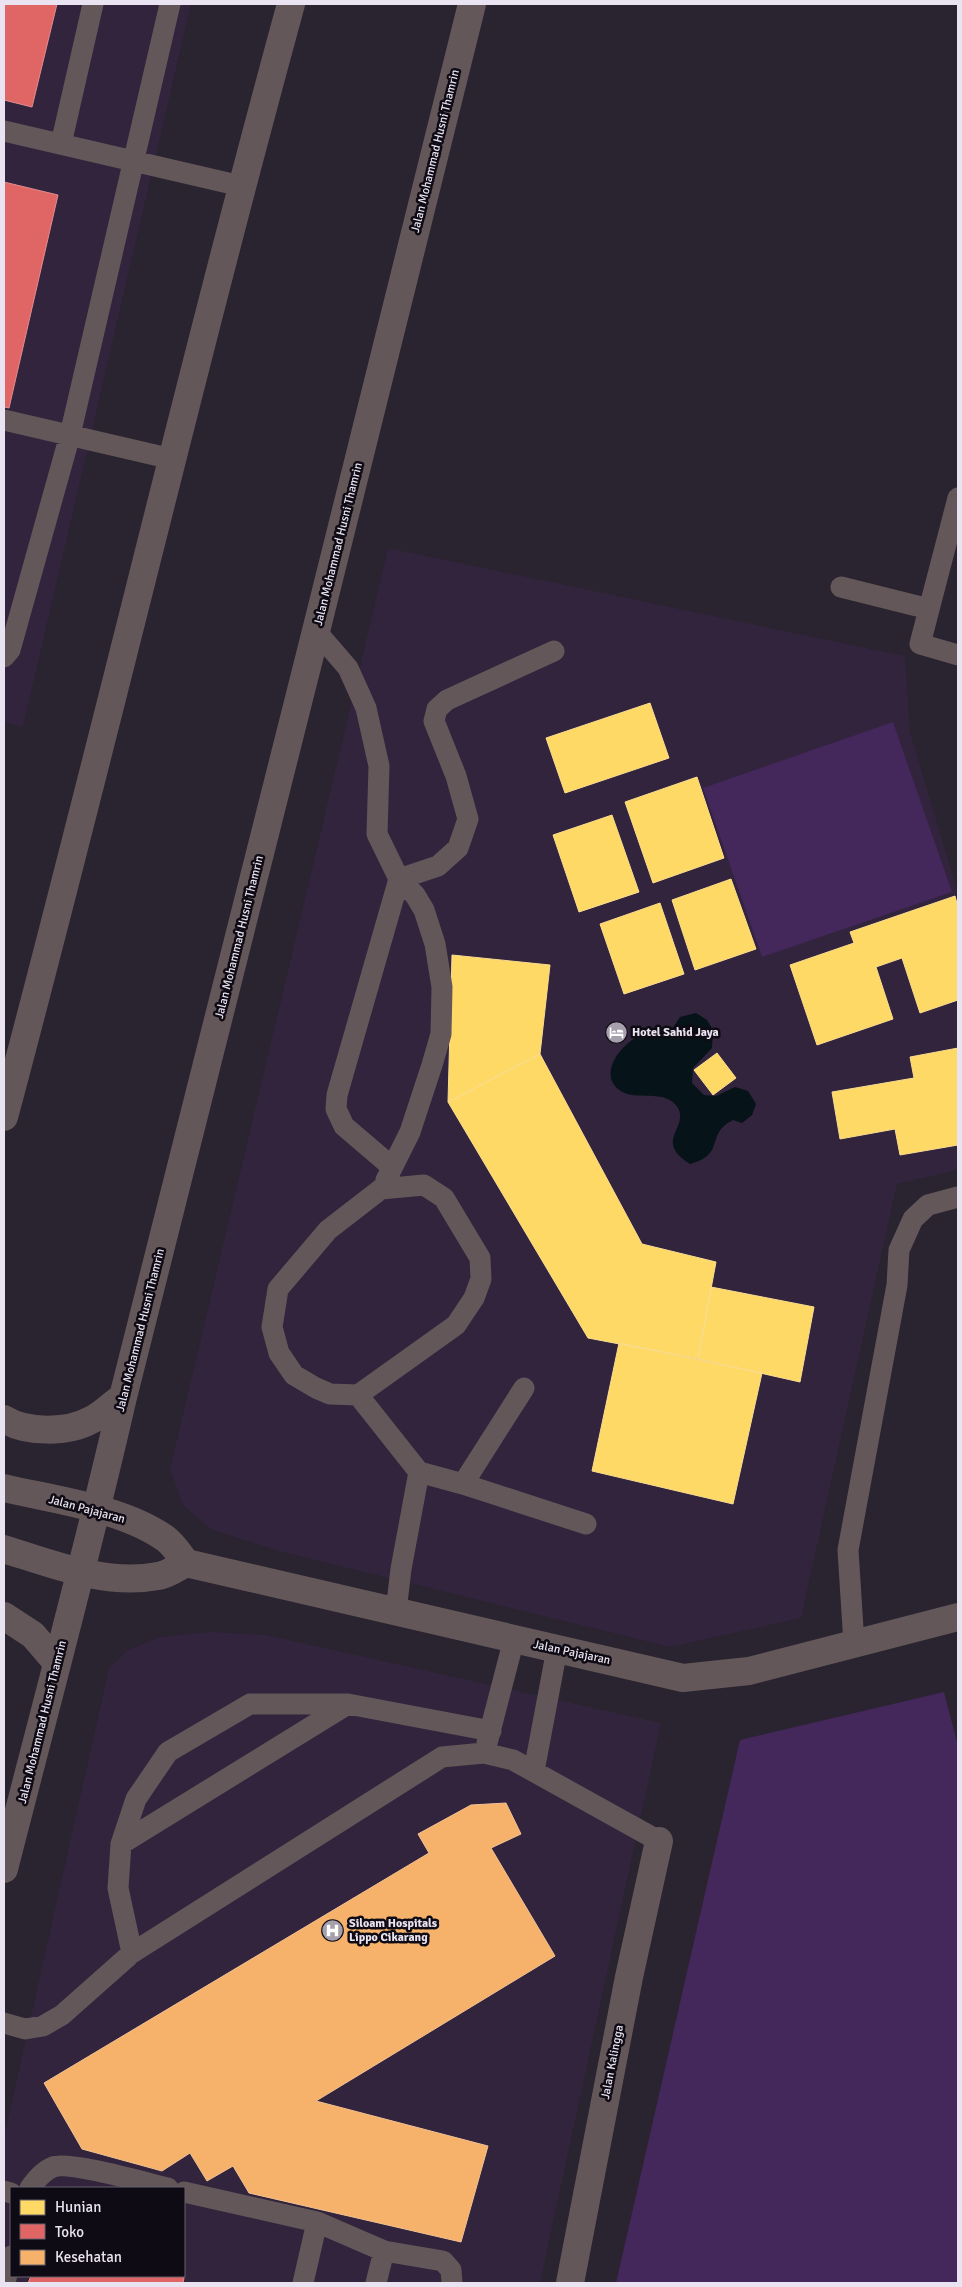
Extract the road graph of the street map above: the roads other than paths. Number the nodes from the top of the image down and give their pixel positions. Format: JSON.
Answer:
{"nodes":[{"id":1,"x":93,"y":4,"type":"edge"},
{"id":2,"x":170,"y":4,"type":"edge"},
{"id":3,"x":291,"y":4,"type":"edge"},
{"id":4,"x":472,"y":4,"type":"edge"},
{"id":5,"x":4,"y":131,"type":"edge"},
{"id":6,"x":61,"y":144,"type":"junction"},
{"id":7,"x":133,"y":161,"type":"junction"},
{"id":8,"x":241,"y":186,"type":"junction"},
{"id":9,"x":4,"y":420,"type":"edge"},
{"id":10,"x":70,"y":435,"type":"junction"},
{"id":11,"x":172,"y":458,"type":"junction"},
{"id":12,"x":958,"y":498,"type":"edge"},
{"id":13,"x":841,"y":587,"type":"dead end"},
{"id":14,"x":928,"y":609,"type":"junction"},
{"id":15,"x":316,"y":631,"type":"junction"},
{"id":16,"x":554,"y":651,"type":"dead end"},
{"id":17,"x":958,"y":655,"type":"edge"},
{"id":18,"x":4,"y":657,"type":"edge"},
{"id":19,"x":399,"y":880,"type":"junction"},
{"id":20,"x":4,"y":1117,"type":"edge"},
{"id":21,"x":392,"y":1167,"type":"junction"},
{"id":22,"x":381,"y":1189,"type":"junction"},
{"id":23,"x":958,"y":1197,"type":"edge"},
{"id":24,"x":524,"y":1388,"type":"dead end"},
{"id":25,"x":358,"y":1395,"type":"junction"},
{"id":26,"x":122,"y":1397,"type":"junction"},
{"id":27,"x":4,"y":1419,"type":"edge"},
{"id":28,"x":419,"y":1472,"type":"junction"},
{"id":29,"x":463,"y":1484,"type":"junction"},
{"id":30,"x":4,"y":1488,"type":"edge"},
{"id":31,"x":97,"y":1510,"type":"junction"},
{"id":32,"x":586,"y":1524,"type":"dead end"},
{"id":33,"x":4,"y":1549,"type":"edge"},
{"id":34,"x":186,"y":1563,"type":"junction"},
{"id":35,"x":79,"y":1573,"type":"junction"},
{"id":36,"x":396,"y":1611,"type":"junction"},
{"id":37,"x":4,"y":1616,"type":"edge"},
{"id":38,"x":958,"y":1617,"type":"edge"},
{"id":39,"x":514,"y":1640,"type":"junction"},
{"id":40,"x":854,"y":1644,"type":"junction"},
{"id":41,"x":558,"y":1649,"type":"junction"},
{"id":42,"x":57,"y":1663,"type":"junction"},
{"id":43,"x":348,"y":1704,"type":"junction"},
{"id":44,"x":491,"y":1731,"type":"junction"},
{"id":45,"x":484,"y":1753,"type":"junction"},
{"id":46,"x":534,"y":1771,"type":"junction"},
{"id":47,"x":659,"y":1841,"type":"joint"},
{"id":48,"x":121,"y":1844,"type":"junction"},
{"id":49,"x":4,"y":1869,"type":"edge"},
{"id":50,"x":132,"y":1953,"type":"junction"},
{"id":51,"x":4,"y":2024,"type":"edge"},
{"id":52,"x":31,"y":2187,"type":"edge"},
{"id":53,"x":163,"y":2187,"type":"edge"},
{"id":54,"x":185,"y":2192,"type":"edge"},
{"id":55,"x":317,"y":2222,"type":"junction"},
{"id":56,"x":384,"y":2251,"type":"junction"},
{"id":57,"x":10,"y":2260,"type":"edge"},
{"id":58,"x":5,"y":2283,"type":"edge"},
{"id":59,"x":303,"y":2283,"type":"edge"},
{"id":60,"x":376,"y":2283,"type":"edge"},
{"id":61,"x":452,"y":2283,"type":"edge"},
{"id":62,"x":570,"y":2283,"type":"edge"}],
"edges":[{"from":1,"to":6,"type":"lane"},
{"from":2,"to":7,"type":"lane"},
{"from":3,"to":8,"type":"street"},
{"from":4,"to":15,"type":"street","name":"Jalan Mohammad Husni Thamrin"},
{"from":5,"to":6,"type":"lane"},
{"from":6,"to":7,"type":"lane"},
{"from":7,"to":8,"type":"lane"},
{"from":7,"to":10,"type":"lane"},
{"from":8,"to":11,"type":"street"},
{"from":9,"to":10,"type":"lane"},
{"from":10,"to":11,"type":"lane"},
{"from":10,"to":18,"type":"lane"},
{"from":11,"to":20,"type":"street"},
{"from":12,"to":14,"type":"lane"},
{"from":13,"to":14,"type":"lane"},
{"from":14,"to":17,"type":"lane"},
{"from":15,"to":19,"type":"lane"},
{"from":15,"to":26,"type":"street","name":"Jalan Mohammad Husni Thamrin"},
{"from":16,"to":19,"type":"lane"},
{"from":19,"to":21,"type":"lane"},
{"from":19,"to":21,"type":"lane"},
{"from":21,"to":22,"type":"lane"},
{"from":22,"to":25,"type":"lane"},
{"from":22,"to":25,"type":"lane"},
{"from":23,"to":40,"type":"lane"},
{"from":24,"to":29,"type":"lane"},
{"from":25,"to":28,"type":"lane"},
{"from":26,"to":27,"type":"street"},
{"from":26,"to":31,"type":"street","name":"Jalan Mohammad Husni Thamrin"},
{"from":28,"to":29,"type":"lane"},
{"from":28,"to":36,"type":"lane"},
{"from":29,"to":32,"type":"lane"},
{"from":30,"to":31,"type":"street","name":"Jalan Pajajaran"},
{"from":31,"to":34,"type":"street","name":"Jalan Pajajaran"},
{"from":31,"to":35,"type":"street","name":"Jalan Mohammad Husni Thamrin"},
{"from":33,"to":35,"type":"street"},
{"from":34,"to":35,"type":"street"},
{"from":34,"to":36,"type":"street","name":"Jalan Pajajaran"},
{"from":35,"to":42,"type":"street","name":"Jalan Mohammad Husni Thamrin"},
{"from":36,"to":39,"type":"street","name":"Jalan Pajajaran"},
{"from":37,"to":42,"type":"street"},
{"from":38,"to":40,"type":"street","name":"Jalan Pajajaran"},
{"from":39,"to":41,"type":"street","name":"Jalan Pajajaran"},
{"from":39,"to":44,"type":"lane"},
{"from":40,"to":41,"type":"street","name":"Jalan Pajajaran"},
{"from":41,"to":46,"type":"lane"},
{"from":42,"to":49,"type":"street","name":"Jalan Mohammad Husni Thamrin"},
{"from":43,"to":44,"type":"lane"},
{"from":43,"to":48,"type":"lane"},
{"from":43,"to":48,"type":"lane"},
{"from":44,"to":45,"type":"lane"},
{"from":45,"to":46,"type":"lane"},
{"from":45,"to":50,"type":"lane"},
{"from":46,"to":47,"type":"lane"},
{"from":47,"to":62,"type":"street","name":"Jalan Kalingga"},
{"from":48,"to":50,"type":"lane"},
{"from":50,"to":51,"type":"lane"},
{"from":52,"to":53,"type":"lane"},
{"from":54,"to":55,"type":"lane"},
{"from":55,"to":56,"type":"lane"},
{"from":55,"to":59,"type":"lane"},
{"from":56,"to":60,"type":"lane"},
{"from":56,"to":61,"type":"lane"},
{"from":57,"to":58,"type":"lane"}]}
